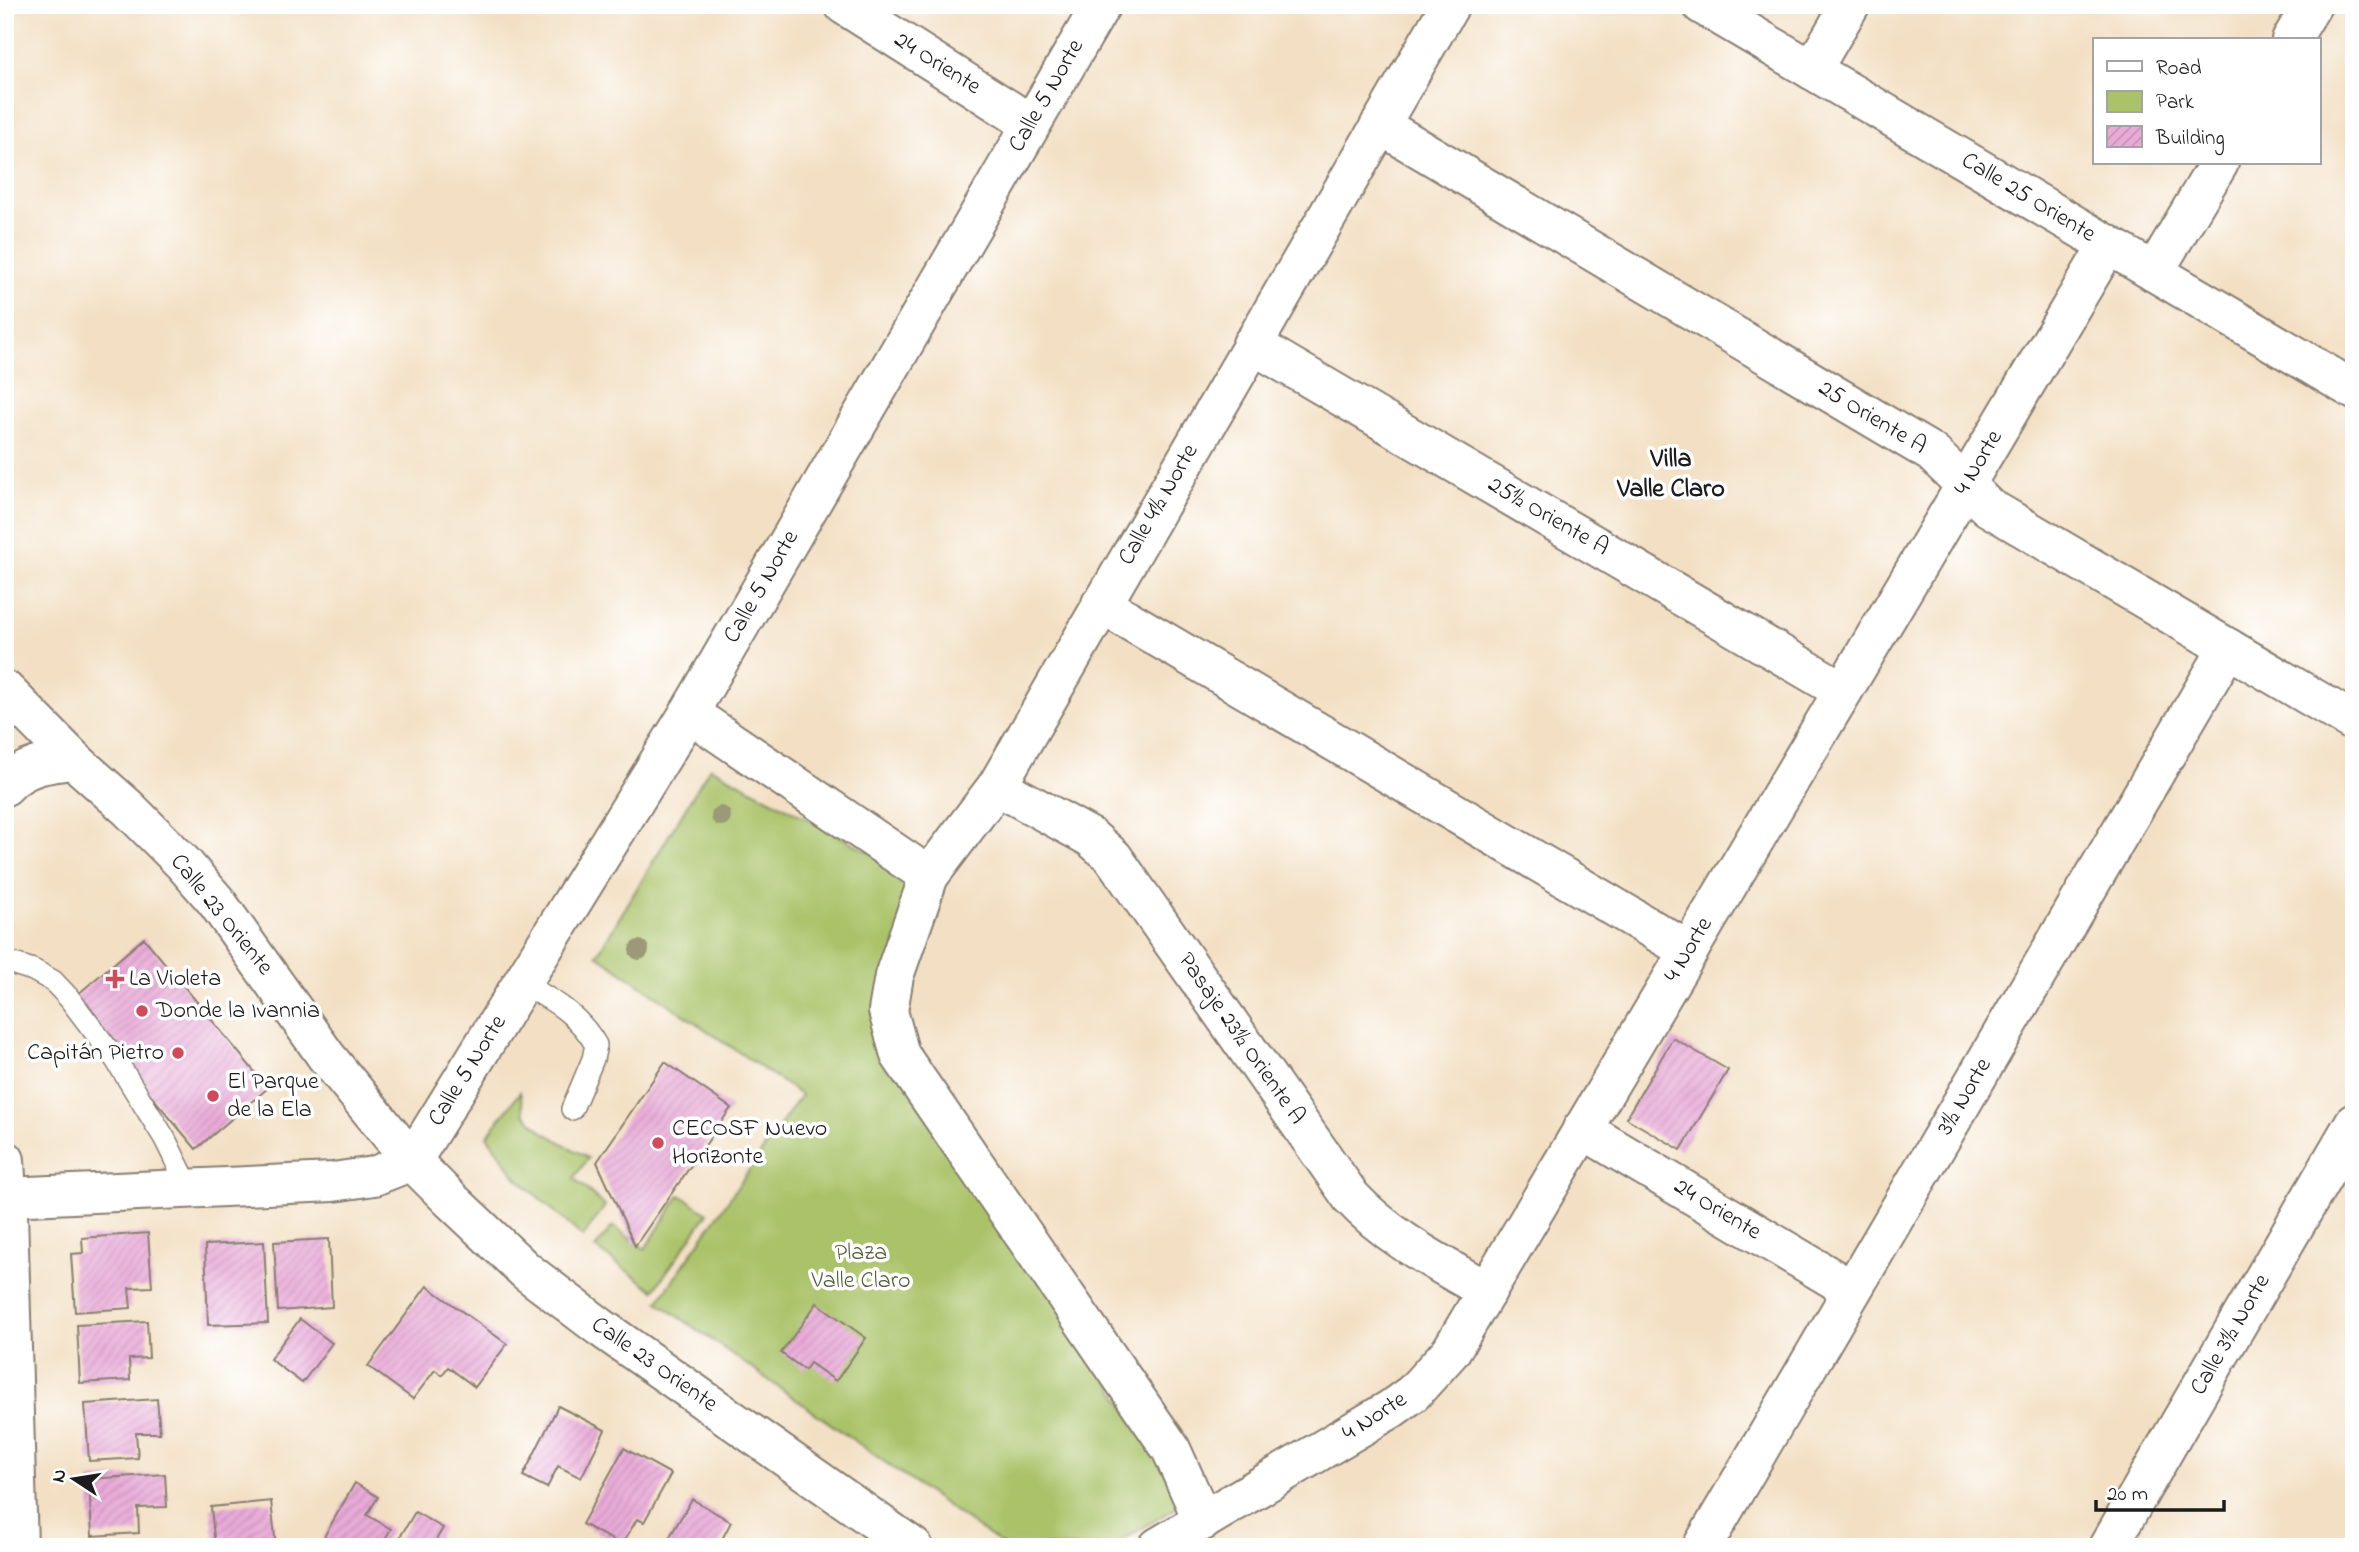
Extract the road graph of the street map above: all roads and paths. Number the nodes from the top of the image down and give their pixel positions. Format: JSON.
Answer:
{"nodes":[{"id":1,"x":844,"y":5,"type":"edge"},
{"id":2,"x":1101,"y":5,"type":"edge"},
{"id":3,"x":1450,"y":5,"type":"edge"},
{"id":4,"x":1702,"y":5,"type":"edge"},
{"id":5,"x":1850,"y":5,"type":"edge"},
{"id":6,"x":2312,"y":5,"type":"edge"},
{"id":7,"x":2292,"y":38,"type":"edge"},
{"id":8,"x":1812,"y":70,"type":"junction"},
{"id":9,"x":1031,"y":124,"type":"junction"},
{"id":10,"x":1380,"y":125,"type":"junction"},
{"id":11,"x":2217,"y":164,"type":"edge"},
{"id":12,"x":2108,"y":245,"type":"junction"},
{"id":13,"x":2154,"y":272,"type":"junction"},
{"id":14,"x":1252,"y":344,"type":"junction"},
{"id":15,"x":2354,"y":390,"type":"edge"},
{"id":16,"x":1966,"y":486,"type":"junction"},
{"id":17,"x":1101,"y":604,"type":"junction"},
{"id":18,"x":2228,"y":648,"type":"junction"},
{"id":19,"x":5,"y":690,"type":"edge"},
{"id":20,"x":1843,"y":691,"type":"junction"},
{"id":21,"x":689,"y":713,"type":"junction"},
{"id":22,"x":2354,"y":722,"type":"edge"},
{"id":23,"x":74,"y":760,"type":"junction"},
{"id":24,"x":5,"y":786,"type":"edge"},
{"id":25,"x":997,"y":786,"type":"junction"},
{"id":26,"x":929,"y":876,"type":"junction"},
{"id":27,"x":1689,"y":951,"type":"junction"},
{"id":28,"x":5,"y":961,"type":"edge"},
{"id":29,"x":523,"y":984,"type":"junction"},
{"id":30,"x":572,"y":1109,"type":"dead end"},
{"id":31,"x":2354,"y":1123,"type":"edge"},
{"id":32,"x":1582,"y":1129,"type":"junction"},
{"id":33,"x":5,"y":1160,"type":"edge"},
{"id":34,"x":412,"y":1161,"type":"junction"},
{"id":35,"x":189,"y":1188,"type":"junction"},
{"id":36,"x":6,"y":1197,"type":"edge"},
{"id":37,"x":1852,"y":1290,"type":"junction"},
{"id":38,"x":1486,"y":1291,"type":"junction"},
{"id":39,"x":1203,"y":1521,"type":"junction"},
{"id":40,"x":2122,"y":1542,"type":"edge"},
{"id":41,"x":909,"y":1546,"type":"edge"},
{"id":42,"x":18,"y":1547,"type":"edge"},
{"id":43,"x":1158,"y":1547,"type":"edge"},
{"id":44,"x":1702,"y":1547,"type":"edge"}],
"edges":[{"from":1,"to":9,"type":"street","name":"24 Oriente"},
{"from":2,"to":9,"type":"street","name":"Calle 5 Norte"},
{"from":3,"to":10,"type":"street","name":"Calle 4½ Norte"},
{"from":4,"to":8,"type":"street","name":"Calle 25 Oriente"},
{"from":5,"to":8,"type":"street"},
{"from":6,"to":7,"type":"street"},
{"from":8,"to":12,"type":"street","name":"Calle 25 Oriente"},
{"from":9,"to":21,"type":"street","name":"Calle 5 Norte"},
{"from":10,"to":14,"type":"street","name":"Calle 4½ Norte"},
{"from":10,"to":16,"type":"street","name":"25 Oriente A"},
{"from":11,"to":13,"type":"street"},
{"from":12,"to":13,"type":"street","name":"Calle 25 Oriente"},
{"from":12,"to":16,"type":"street","name":"4 Norte"},
{"from":13,"to":15,"type":"street","name":"Calle 25 Oriente"},
{"from":14,"to":17,"type":"street","name":"Calle 4½ Norte"},
{"from":14,"to":20,"type":"street","name":"25½ Oriente A"},
{"from":16,"to":18,"type":"street","name":"25 Oriente A"},
{"from":16,"to":20,"type":"street","name":"4 Norte"},
{"from":17,"to":25,"type":"street","name":"Calle 4½ Norte"},
{"from":17,"to":27,"type":"street"},
{"from":18,"to":22,"type":"street","name":"25 Oriente A"},
{"from":18,"to":37,"type":"street","name":"3½ Norte"},
{"from":19,"to":23,"type":"street","name":"Calle 23 Oriente"},
{"from":20,"to":27,"type":"street","name":"4 Norte"},
{"from":21,"to":26,"type":"street"},
{"from":21,"to":29,"type":"street","name":"Calle 5 Norte"},
{"from":23,"to":24,"type":"street"},
{"from":23,"to":34,"type":"street","name":"Calle 23 Oriente"},
{"from":25,"to":26,"type":"street","name":"Calle 4½ Norte"},
{"from":25,"to":38,"type":"street","name":"Pasaje 23½ Oriente A"},
{"from":26,"to":39,"type":"street","name":"Calle 4½ Norte"},
{"from":27,"to":32,"type":"street","name":"4 Norte"},
{"from":28,"to":35,"type":"lane"},
{"from":29,"to":30,"type":"lane"},
{"from":29,"to":34,"type":"street","name":"Calle 5 Norte"},
{"from":31,"to":40,"type":"street","name":"Calle 3½ Norte"},
{"from":32,"to":37,"type":"street","name":"24 Oriente"},
{"from":32,"to":38,"type":"street","name":"4 Norte"},
{"from":33,"to":36,"type":"street"},
{"from":34,"to":35,"type":"street"},
{"from":34,"to":41,"type":"street","name":"Calle 23 Oriente"},
{"from":35,"to":36,"type":"street"},
{"from":36,"to":42,"type":"street"},
{"from":37,"to":44,"type":"street","name":"3½ Norte"},
{"from":38,"to":39,"type":"street","name":"4 Norte"},
{"from":39,"to":43,"type":"street","name":"4 Norte"}]}
